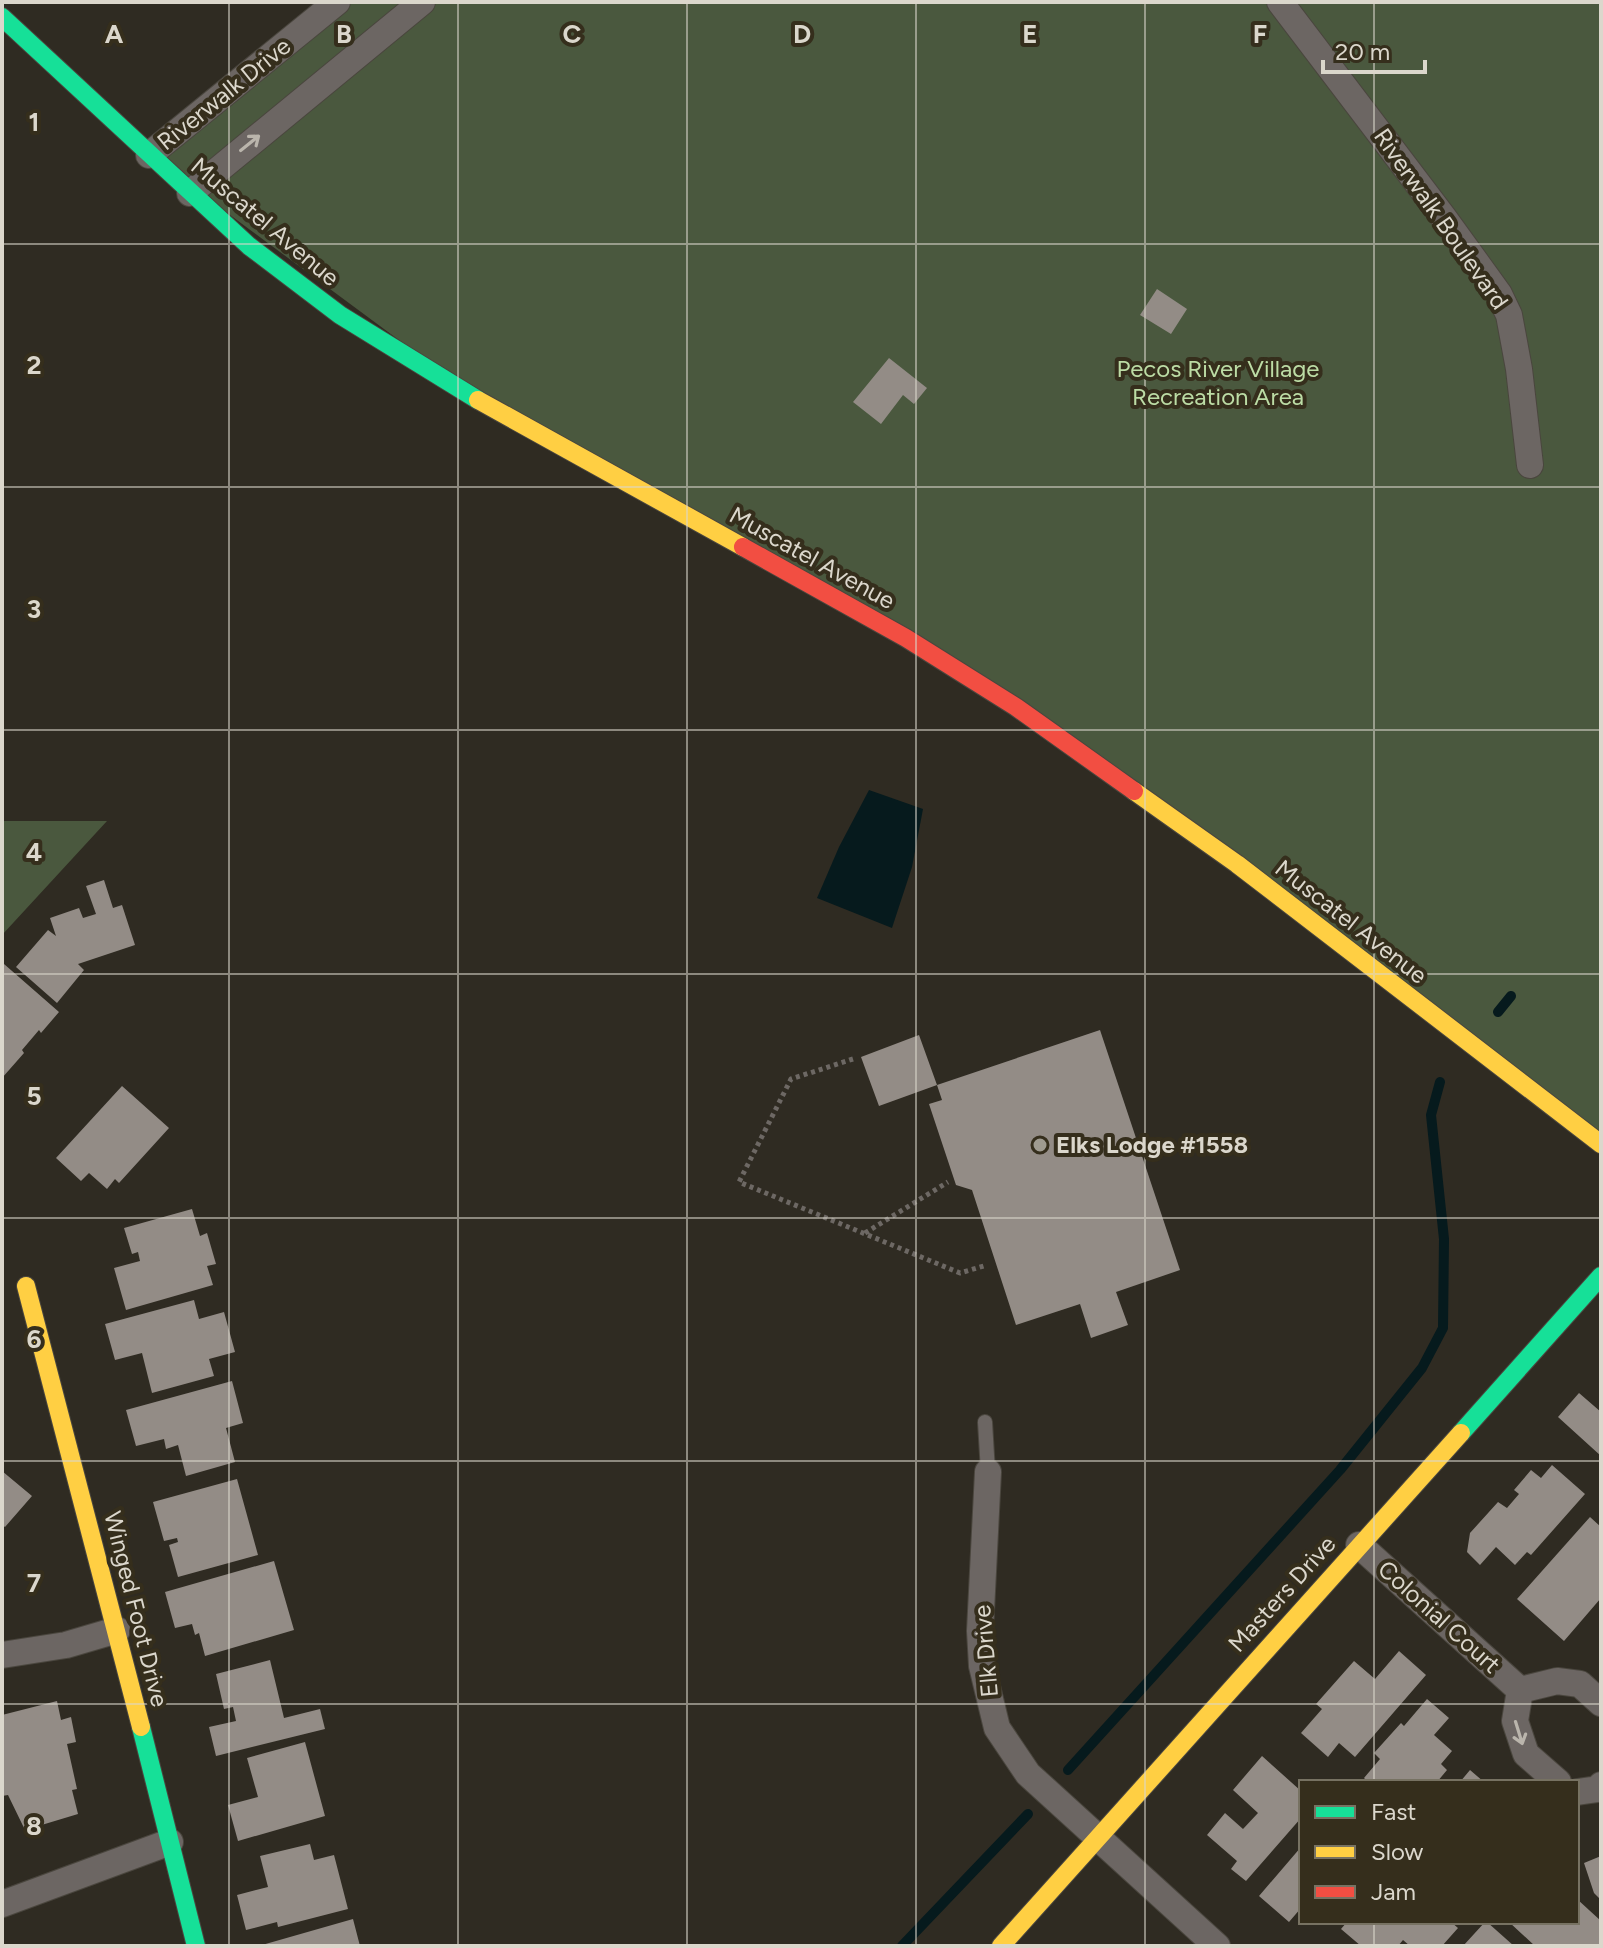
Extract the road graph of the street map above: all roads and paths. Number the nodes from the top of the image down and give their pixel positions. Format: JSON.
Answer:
{"nodes":[{"id":1,"x":337,"y":2,"type":"edge"},
{"id":2,"x":422,"y":2,"type":"edge"},
{"id":3,"x":1280,"y":2,"type":"edge"},
{"id":4,"x":2,"y":17,"type":"edge"},
{"id":5,"x":149,"y":155,"type":"junction"},
{"id":6,"x":190,"y":193,"type":"junction"},
{"id":7,"x":1530,"y":465,"type":"dead end"},
{"id":8,"x":853,"y":1059,"type":"dead end"},
{"id":9,"x":1601,"y":1144,"type":"edge"},
{"id":10,"x":948,"y":1182,"type":"dead end"},
{"id":11,"x":865,"y":1233,"type":"junction"},
{"id":12,"x":987,"y":1265,"type":"dead end"},
{"id":13,"x":26,"y":1286,"type":"dead end"},
{"id":14,"x":1598,"y":1286,"type":"edge"},
{"id":15,"x":985,"y":1422,"type":"dead end"},
{"id":16,"x":988,"y":1472,"type":"joint"},
{"id":17,"x":1359,"y":1545,"type":"junction"},
{"id":18,"x":117,"y":1630,"type":"junction"},
{"id":19,"x":2,"y":1655,"type":"edge"},
{"id":20,"x":1520,"y":1690,"type":"junction"},
{"id":21,"x":1601,"y":1703,"type":"edge"},
{"id":22,"x":1556,"y":1780,"type":"edge"},
{"id":23,"x":1601,"y":1785,"type":"edge"},
{"id":24,"x":1579,"y":1792,"type":"edge"},
{"id":25,"x":1098,"y":1837,"type":"junction"},
{"id":26,"x":170,"y":1842,"type":"junction"},
{"id":27,"x":2,"y":1904,"type":"edge"},
{"id":28,"x":196,"y":1946,"type":"edge"},
{"id":29,"x":1001,"y":1946,"type":"edge"},
{"id":30,"x":1217,"y":1946,"type":"edge"}],
"edges":[{"from":1,"to":5,"type":"street","name":"Riverwalk Drive"},
{"from":6,"to":2,"type":"street","one_way":true},
{"from":3,"to":7,"type":"street","name":"Riverwalk Boulevard"},
{"from":4,"to":5,"type":"street","name":"Muscatel Avenue"},
{"from":5,"to":6,"type":"street","name":"Muscatel Avenue"},
{"from":6,"to":9,"type":"street","name":"Muscatel Avenue"},
{"from":8,"to":11,"type":"path"},
{"from":10,"to":11,"type":"path"},
{"from":11,"to":12,"type":"path"},
{"from":13,"to":18,"type":"street","name":"Winged Foot Drive"},
{"from":14,"to":17,"type":"street","name":"Masters Drive"},
{"from":15,"to":16,"type":"lane"},
{"from":16,"to":25,"type":"street","name":"Elk Drive"},
{"from":17,"to":20,"type":"street","name":"Colonial Court"},
{"from":17,"to":25,"type":"street","name":"Masters Drive"},
{"from":18,"to":19,"type":"street"},
{"from":18,"to":26,"type":"street","name":"Winged Foot Drive"},
{"from":20,"to":21,"type":"street","name":"Colonial Court"},
{"from":20,"to":22,"type":"street","name":"Colonial Court","one_way":true},
{"from":23,"to":24,"type":"street"},
{"from":25,"to":29,"type":"street","name":"Masters Drive"},
{"from":25,"to":30,"type":"street","name":"Elk Drive"},
{"from":26,"to":27,"type":"street"},
{"from":26,"to":28,"type":"street","name":"Winged Foot Drive"}]}
